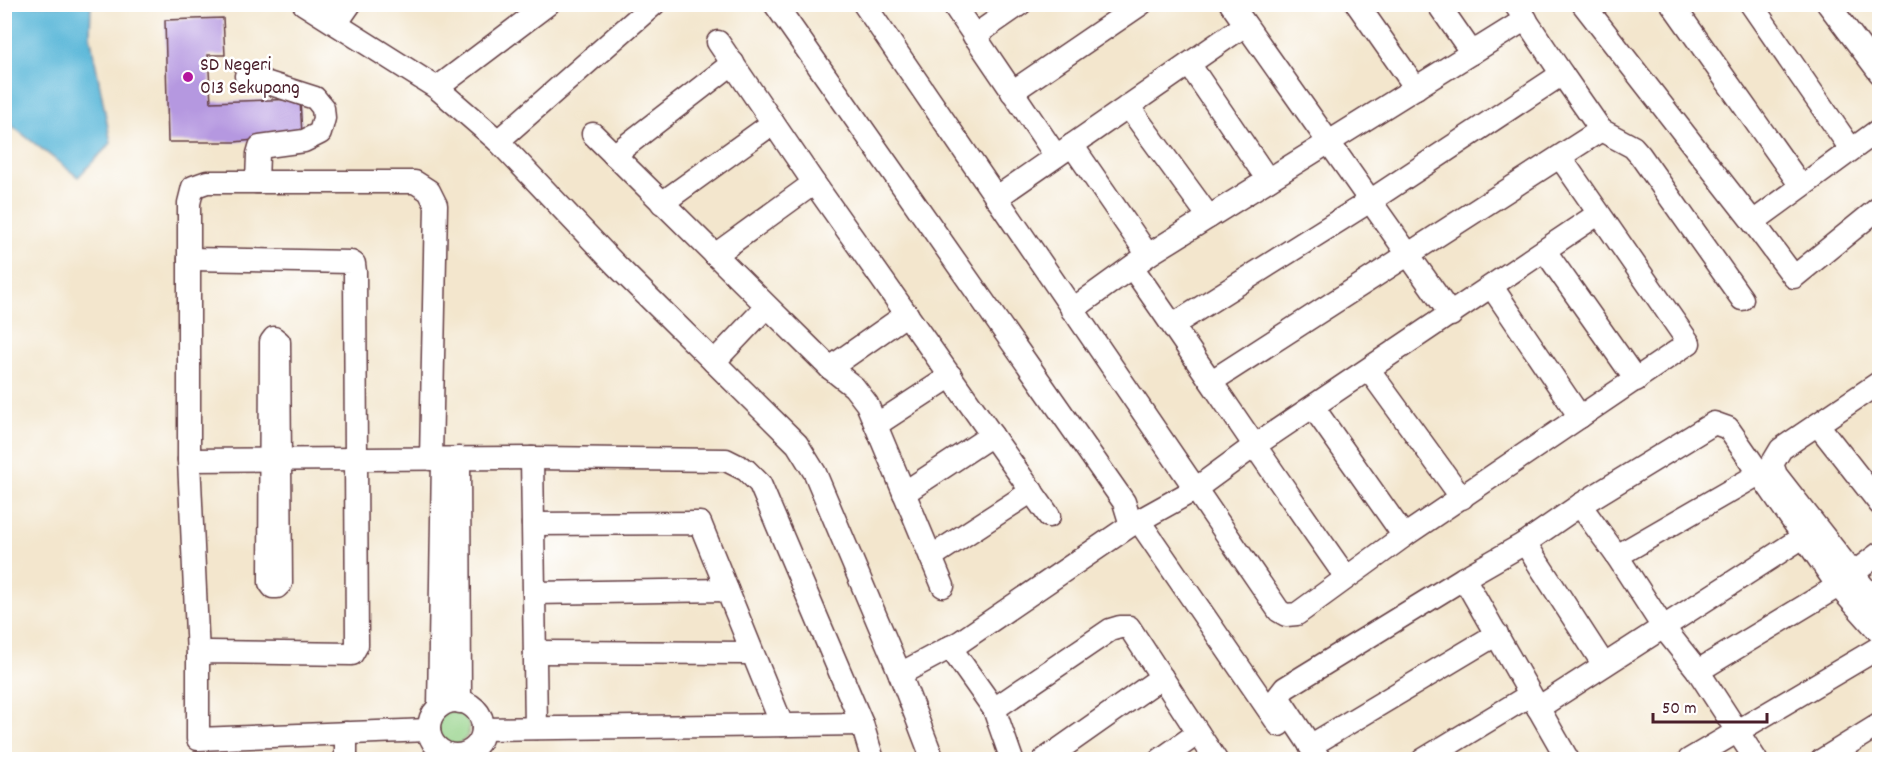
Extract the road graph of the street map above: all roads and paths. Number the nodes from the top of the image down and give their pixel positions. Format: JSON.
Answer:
{"nodes":[{"id":1,"x":304,"y":4,"type":"edge"},
{"id":2,"x":350,"y":4,"type":"edge"},
{"id":3,"x":548,"y":4,"type":"edge"},
{"id":4,"x":654,"y":4,"type":"edge"},
{"id":5,"x":775,"y":4,"type":"edge"},
{"id":6,"x":864,"y":4,"type":"edge"},
{"id":7,"x":953,"y":4,"type":"edge"},
{"id":8,"x":1020,"y":4,"type":"edge"},
{"id":9,"x":1142,"y":4,"type":"edge"},
{"id":10,"x":1357,"y":4,"type":"edge"},
{"id":11,"x":1438,"y":4,"type":"edge"},
{"id":12,"x":1583,"y":4,"type":"edge"},
{"id":13,"x":1672,"y":4,"type":"edge"},
{"id":14,"x":1751,"y":4,"type":"edge"},
{"id":15,"x":1828,"y":4,"type":"edge"},
{"id":16,"x":1239,"y":11,"type":"edge"},
{"id":17,"x":1520,"y":12,"type":"edge"},
{"id":18,"x":336,"y":24,"type":"junction"},
{"id":19,"x":974,"y":36,"type":"junction"},
{"id":20,"x":718,"y":42,"type":"dead end"},
{"id":21,"x":1472,"y":53,"type":"junction"},
{"id":22,"x":733,"y":63,"type":"junction"},
{"id":23,"x":1189,"y":64,"type":"junction"},
{"id":24,"x":1880,"y":73,"type":"edge"},
{"id":25,"x":1562,"y":74,"type":"junction"},
{"id":26,"x":246,"y":76,"type":"dead end"},
{"id":27,"x":437,"y":88,"type":"junction"},
{"id":28,"x":1416,"y":88,"type":"junction"},
{"id":29,"x":1012,"y":92,"type":"junction"},
{"id":30,"x":1128,"y":106,"type":"junction"},
{"id":31,"x":773,"y":123,"type":"junction"},
{"id":32,"x":1880,"y":129,"type":"edge"},
{"id":33,"x":1601,"y":130,"type":"junction"},
{"id":34,"x":592,"y":134,"type":"dead end"},
{"id":35,"x":498,"y":141,"type":"junction"},
{"id":36,"x":1328,"y":142,"type":"junction"},
{"id":37,"x":1851,"y":149,"type":"junction"},
{"id":38,"x":1064,"y":150,"type":"junction"},
{"id":39,"x":614,"y":155,"type":"junction"},
{"id":40,"x":1560,"y":157,"type":"junction"},
{"id":41,"x":1268,"y":180,"type":"junction"},
{"id":42,"x":257,"y":182,"type":"junction"},
{"id":43,"x":814,"y":183,"type":"junction"},
{"id":44,"x":1801,"y":186,"type":"junction"},
{"id":45,"x":996,"y":198,"type":"junction"},
{"id":46,"x":1370,"y":201,"type":"junction"},
{"id":47,"x":662,"y":203,"type":"junction"},
{"id":48,"x":1880,"y":207,"type":"edge"},
{"id":49,"x":1598,"y":214,"type":"junction"},
{"id":50,"x":1209,"y":217,"type":"junction"},
{"id":51,"x":1753,"y":222,"type":"junction"},
{"id":52,"x":1545,"y":251,"type":"junction"},
{"id":53,"x":715,"y":255,"type":"junction"},
{"id":54,"x":1408,"y":255,"type":"junction"},
{"id":55,"x":189,"y":259,"type":"junction"},
{"id":56,"x":1140,"y":261,"type":"junction"},
{"id":57,"x":1492,"y":287,"type":"junction"},
{"id":58,"x":1742,"y":299,"type":"dead end"},
{"id":59,"x":766,"y":306,"type":"junction"},
{"id":60,"x":1072,"y":310,"type":"junction"},
{"id":61,"x":907,"y":314,"type":"junction"},
{"id":62,"x":1451,"y":315,"type":"junction"},
{"id":63,"x":1173,"y":325,"type":"junction"},
{"id":64,"x":714,"y":362,"type":"junction"},
{"id":65,"x":830,"y":368,"type":"junction"},
{"id":66,"x":1369,"y":370,"type":"junction"},
{"id":67,"x":951,"y":376,"type":"junction"},
{"id":68,"x":1636,"y":380,"type":"junction"},
{"id":69,"x":1212,"y":381,"type":"junction"},
{"id":70,"x":1879,"y":383,"type":"edge"},
{"id":71,"x":1313,"y":406,"type":"junction"},
{"id":72,"x":1580,"y":417,"type":"junction"},
{"id":73,"x":876,"y":425,"type":"junction"},
{"id":74,"x":1818,"y":425,"type":"junction"},
{"id":75,"x":992,"y":435,"type":"junction"},
{"id":76,"x":1254,"y":446,"type":"junction"},
{"id":77,"x":444,"y":458,"type":"junction"},
{"id":78,"x":532,"y":458,"type":"junction"},
{"id":79,"x":189,"y":460,"type":"junction"},
{"id":80,"x":355,"y":460,"type":"junction"},
{"id":81,"x":1759,"y":474,"type":"junction"},
{"id":82,"x":1194,"y":490,"type":"junction"},
{"id":83,"x":1032,"y":491,"type":"junction"},
{"id":84,"x":904,"y":492,"type":"junction"},
{"id":85,"x":1462,"y":498,"type":"junction"},
{"id":86,"x":1880,"y":504,"type":"edge"},
{"id":87,"x":1580,"y":505,"type":"junction"},
{"id":88,"x":1049,"y":516,"type":"dead end"},
{"id":89,"x":1135,"y":523,"type":"junction"},
{"id":90,"x":533,"y":524,"type":"junction"},
{"id":91,"x":1404,"y":536,"type":"junction"},
{"id":92,"x":1803,"y":537,"type":"junction"},
{"id":93,"x":1525,"y":543,"type":"junction"},
{"id":94,"x":1880,"y":553,"type":"edge"},
{"id":95,"x":1617,"y":556,"type":"junction"},
{"id":96,"x":931,"y":557,"type":"junction"},
{"id":97,"x":1346,"y":577,"type":"junction"},
{"id":98,"x":1464,"y":578,"type":"junction"},
{"id":99,"x":1845,"y":580,"type":"junction"},
{"id":100,"x":943,"y":586,"type":"dead end"},
{"id":101,"x":727,"y":590,"type":"junction"},
{"id":102,"x":534,"y":593,"type":"junction"},
{"id":103,"x":1880,"y":608,"type":"edge"},
{"id":104,"x":1664,"y":627,"type":"junction"},
{"id":105,"x":1880,"y":633,"type":"edge"},
{"id":106,"x":1497,"y":634,"type":"junction"},
{"id":107,"x":950,"y":647,"type":"junction"},
{"id":108,"x":1880,"y":647,"type":"edge"},
{"id":109,"x":535,"y":652,"type":"junction"},
{"id":110,"x":752,"y":653,"type":"junction"},
{"id":111,"x":198,"y":655,"type":"junction"},
{"id":112,"x":1604,"y":665,"type":"junction"},
{"id":113,"x":1698,"y":671,"type":"junction"},
{"id":114,"x":900,"y":674,"type":"junction"},
{"id":115,"x":1162,"y":677,"type":"junction"},
{"id":116,"x":1534,"y":701,"type":"junction"},
{"id":117,"x":450,"y":704,"type":"junction"},
{"id":118,"x":994,"y":709,"type":"junction"},
{"id":119,"x":862,"y":724,"type":"junction"},
{"id":120,"x":1880,"y":724,"type":"edge"},
{"id":121,"x":782,"y":725,"type":"junction"},
{"id":122,"x":536,"y":728,"type":"junction"},
{"id":123,"x":483,"y":729,"type":"junction"},
{"id":124,"x":429,"y":730,"type":"junction"},
{"id":125,"x":1738,"y":730,"type":"junction"},
{"id":126,"x":346,"y":733,"type":"junction"},
{"id":127,"x":1198,"y":733,"type":"junction"},
{"id":128,"x":198,"y":749,"type":"edge"},
{"id":129,"x":1311,"y":755,"type":"edge"},
{"id":130,"x":451,"y":756,"type":"edge"},
{"id":131,"x":1560,"y":757,"type":"edge"},
{"id":132,"x":346,"y":759,"type":"edge"},
{"id":133,"x":873,"y":759,"type":"edge"},
{"id":134,"x":933,"y":759,"type":"edge"},
{"id":135,"x":1012,"y":759,"type":"edge"},
{"id":136,"x":1044,"y":759,"type":"edge"},
{"id":137,"x":1160,"y":759,"type":"edge"},
{"id":138,"x":1216,"y":759,"type":"edge"},
{"id":139,"x":1424,"y":759,"type":"edge"},
{"id":140,"x":1689,"y":759,"type":"edge"},
{"id":141,"x":1756,"y":759,"type":"edge"},
{"id":142,"x":1822,"y":759,"type":"edge"}],
"edges":[{"from":1,"to":18,"type":"street"},
{"from":2,"to":18,"type":"street"},
{"from":3,"to":27,"type":"street"},
{"from":4,"to":35,"type":"street"},
{"from":5,"to":89,"type":"street"},
{"from":6,"to":45,"type":"street"},
{"from":7,"to":19,"type":"street"},
{"from":8,"to":19,"type":"street"},
{"from":9,"to":29,"type":"street"},
{"from":10,"to":28,"type":"street"},
{"from":11,"to":21,"type":"street"},
{"from":12,"to":51,"type":"street"},
{"from":13,"to":44,"type":"street"},
{"from":14,"to":37,"type":"street"},
{"from":15,"to":24,"type":"street"},
{"from":16,"to":23,"type":"street"},
{"from":16,"to":36,"type":"street"},
{"from":17,"to":21,"type":"street"},
{"from":17,"to":25,"type":"street"},
{"from":18,"to":27,"type":"street"},
{"from":19,"to":29,"type":"street"},
{"from":20,"to":22,"type":"street"},
{"from":21,"to":28,"type":"street"},
{"from":22,"to":31,"type":"street"},
{"from":22,"to":39,"type":"street"},
{"from":23,"to":30,"type":"street"},
{"from":23,"to":41,"type":"street"},
{"from":25,"to":33,"type":"street"},
{"from":25,"to":46,"type":"street"},
{"from":26,"to":42,"type":"street"},
{"from":27,"to":35,"type":"street"},
{"from":28,"to":36,"type":"street"},
{"from":29,"to":38,"type":"street"},
{"from":30,"to":38,"type":"street"},
{"from":30,"to":50,"type":"street"},
{"from":31,"to":43,"type":"street"},
{"from":31,"to":47,"type":"street"},
{"from":32,"to":37,"type":"street"},
{"from":33,"to":40,"type":"street"},
{"from":33,"to":58,"type":"street"},
{"from":34,"to":39,"type":"street"},
{"from":35,"to":64,"type":"street"},
{"from":36,"to":41,"type":"street"},
{"from":36,"to":46,"type":"street"},
{"from":37,"to":44,"type":"street"},
{"from":38,"to":45,"type":"street"},
{"from":38,"to":56,"type":"street"},
{"from":39,"to":47,"type":"street"},
{"from":40,"to":49,"type":"street"},
{"from":40,"to":54,"type":"street"},
{"from":41,"to":50,"type":"street"},
{"from":42,"to":55,"type":"street"},
{"from":42,"to":77,"type":"street"},
{"from":43,"to":53,"type":"street"},
{"from":43,"to":61,"type":"street"},
{"from":44,"to":51,"type":"street"},
{"from":45,"to":60,"type":"street"},
{"from":46,"to":54,"type":"street"},
{"from":46,"to":63,"type":"street"},
{"from":47,"to":53,"type":"street"},
{"from":48,"to":51,"type":"street"},
{"from":49,"to":52,"type":"street"},
{"from":49,"to":68,"type":"street"},
{"from":50,"to":56,"type":"street"},
{"from":52,"to":57,"type":"street"},
{"from":52,"to":68,"type":"street"},
{"from":53,"to":59,"type":"street"},
{"from":54,"to":62,"type":"street"},
{"from":54,"to":69,"type":"street"},
{"from":55,"to":79,"type":"street"},
{"from":55,"to":80,"type":"street"},
{"from":56,"to":60,"type":"street"},
{"from":56,"to":63,"type":"street"},
{"from":57,"to":62,"type":"street"},
{"from":57,"to":72,"type":"street"},
{"from":59,"to":64,"type":"street"},
{"from":59,"to":65,"type":"street"},
{"from":60,"to":82,"type":"street"},
{"from":61,"to":65,"type":"street"},
{"from":61,"to":67,"type":"street"},
{"from":62,"to":66,"type":"street"},
{"from":63,"to":69,"type":"street"},
{"from":64,"to":114,"type":"street"},
{"from":65,"to":73,"type":"street"},
{"from":66,"to":71,"type":"street"},
{"from":66,"to":85,"type":"street"},
{"from":67,"to":73,"type":"street"},
{"from":67,"to":75,"type":"street"},
{"from":68,"to":72,"type":"street"},
{"from":69,"to":76,"type":"street"},
{"from":70,"to":74,"type":"street"},
{"from":71,"to":76,"type":"street"},
{"from":71,"to":91,"type":"street"},
{"from":72,"to":85,"type":"street"},
{"from":73,"to":84,"type":"street"},
{"from":74,"to":86,"type":"street"},
{"from":74,"to":99,"type":"street"},
{"from":75,"to":83,"type":"street"},
{"from":75,"to":84,"type":"street"},
{"from":76,"to":82,"type":"street"},
{"from":76,"to":97,"type":"street"},
{"from":77,"to":78,"type":"street"},
{"from":77,"to":80,"type":"street"},
{"from":77,"to":117,"type":"street"},
{"from":78,"to":90,"type":"street"},
{"from":78,"to":119,"type":"street"},
{"from":79,"to":80,"type":"street"},
{"from":79,"to":111,"type":"street"},
{"from":80,"to":111,"type":"street"},
{"from":81,"to":87,"type":"street"},
{"from":81,"to":92,"type":"street"},
{"from":81,"to":95,"type":"street"},
{"from":82,"to":89,"type":"street"},
{"from":82,"to":97,"type":"street"},
{"from":83,"to":88,"type":"street"},
{"from":83,"to":96,"type":"street"},
{"from":84,"to":96,"type":"street"},
{"from":85,"to":91,"type":"street"},
{"from":87,"to":93,"type":"street"},
{"from":87,"to":95,"type":"street"},
{"from":89,"to":107,"type":"street"},
{"from":89,"to":129,"type":"street"},
{"from":90,"to":101,"type":"street"},
{"from":90,"to":102,"type":"street"},
{"from":91,"to":97,"type":"street"},
{"from":92,"to":99,"type":"street"},
{"from":92,"to":104,"type":"street"},
{"from":93,"to":98,"type":"street"},
{"from":93,"to":112,"type":"street"},
{"from":94,"to":99,"type":"street"},
{"from":95,"to":104,"type":"street"},
{"from":96,"to":100,"type":"street"},
{"from":98,"to":106,"type":"street"},
{"from":98,"to":129,"type":"street"},
{"from":99,"to":103,"type":"street"},
{"from":99,"to":105,"type":"street"},
{"from":99,"to":113,"type":"street"},
{"from":101,"to":102,"type":"street"},
{"from":101,"to":110,"type":"street"},
{"from":102,"to":109,"type":"street"},
{"from":104,"to":112,"type":"street"},
{"from":104,"to":113,"type":"street"},
{"from":106,"to":116,"type":"street"},
{"from":106,"to":129,"type":"street"},
{"from":107,"to":114,"type":"street"},
{"from":107,"to":118,"type":"street"},
{"from":108,"to":125,"type":"street"},
{"from":109,"to":110,"type":"street"},
{"from":109,"to":122,"type":"street"},
{"from":110,"to":121,"type":"street"},
{"from":111,"to":128,"type":"street"},
{"from":112,"to":116,"type":"street"},
{"from":113,"to":125,"type":"street"},
{"from":114,"to":134,"type":"street"},
{"from":115,"to":118,"type":"street"},
{"from":115,"to":127,"type":"street"},
{"from":115,"to":136,"type":"street"},
{"from":116,"to":131,"type":"street"},
{"from":116,"to":139,"type":"street"},
{"from":117,"to":123,"type":"street"},
{"from":117,"to":124,"type":"street"},
{"from":118,"to":135,"type":"street"},
{"from":119,"to":121,"type":"street"},
{"from":119,"to":133,"type":"street"},
{"from":120,"to":142,"type":"street"},
{"from":121,"to":122,"type":"street"},
{"from":122,"to":123,"type":"street"},
{"from":123,"to":130,"type":"street"},
{"from":124,"to":126,"type":"street"},
{"from":124,"to":130,"type":"street"},
{"from":125,"to":140,"type":"street"},
{"from":125,"to":141,"type":"street"},
{"from":126,"to":128,"type":"street"},
{"from":126,"to":132,"type":"street"},
{"from":127,"to":137,"type":"street"},
{"from":127,"to":138,"type":"street"}]}
